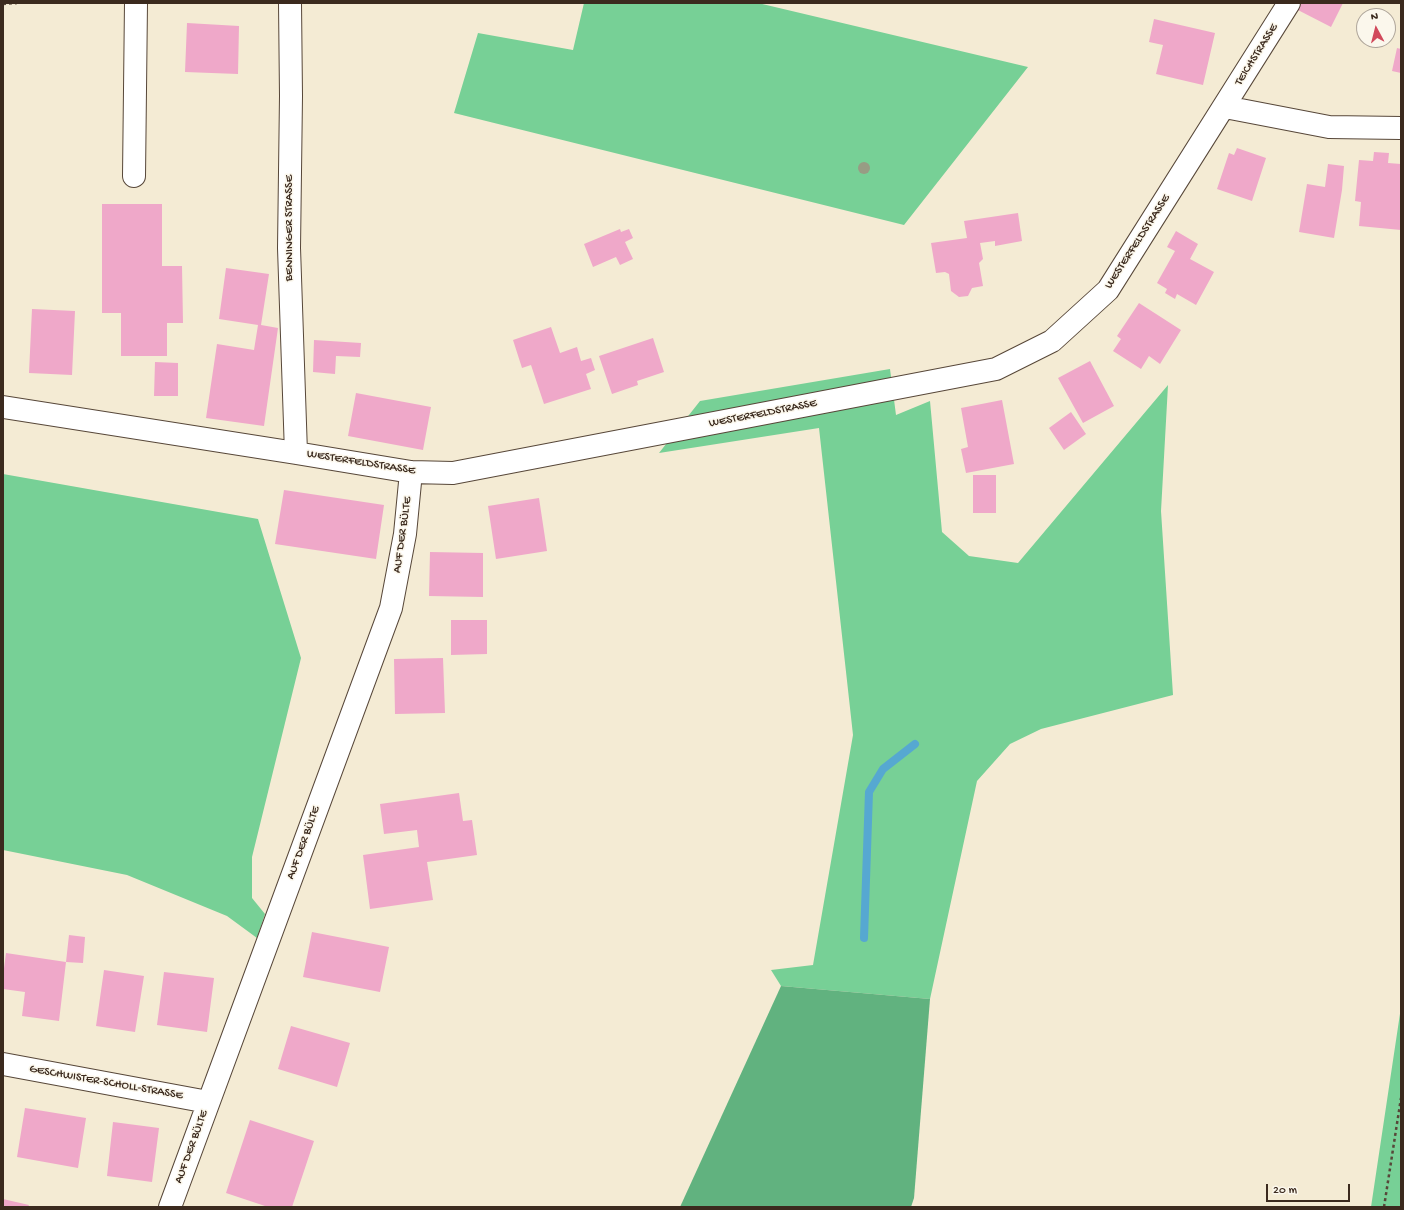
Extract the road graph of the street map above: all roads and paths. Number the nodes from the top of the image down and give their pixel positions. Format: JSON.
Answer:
{"nodes":[{"id":1,"x":17,"y":3,"type":"edge"},
{"id":2,"x":136,"y":3,"type":"edge"},
{"id":3,"x":290,"y":3,"type":"edge"},
{"id":4,"x":1289,"y":3,"type":"edge"},
{"id":5,"x":3,"y":4,"type":"edge"},
{"id":6,"x":1225,"y":107,"type":"junction"},
{"id":7,"x":1401,"y":128,"type":"edge"},
{"id":8,"x":134,"y":176,"type":"dead end"},
{"id":9,"x":3,"y":407,"type":"edge"},
{"id":10,"x":296,"y":453,"type":"junction"},
{"id":11,"x":411,"y":472,"type":"junction"},
{"id":12,"x":3,"y":1064,"type":"edge"},
{"id":13,"x":1401,"y":1098,"type":"edge"},
{"id":14,"x":208,"y":1102,"type":"junction"},
{"id":15,"x":170,"y":1207,"type":"edge"},
{"id":16,"x":1384,"y":1207,"type":"edge"}],
"edges":[{"from":1,"to":5,"type":"path"},
{"from":2,"to":8,"type":"street"},
{"from":3,"to":10,"type":"street","name":"BENNINGER STRASSE"},
{"from":4,"to":6,"type":"street","name":"TEICHSTRASSE"},
{"from":6,"to":7,"type":"street"},
{"from":6,"to":11,"type":"street","name":"WESTERFELDSTRASSE"},
{"from":9,"to":10,"type":"street","name":"WESTERFELDSTRASSE"},
{"from":10,"to":11,"type":"street","name":"WESTERFELDSTRASSE"},
{"from":11,"to":14,"type":"street","name":"AUF DER BÜLTE"},
{"from":12,"to":14,"type":"street","name":"GESCHWISTER-SCHOLL-STRASSE"},
{"from":13,"to":16,"type":"path"},
{"from":14,"to":15,"type":"street","name":"AUF DER BÜLTE"}]}
